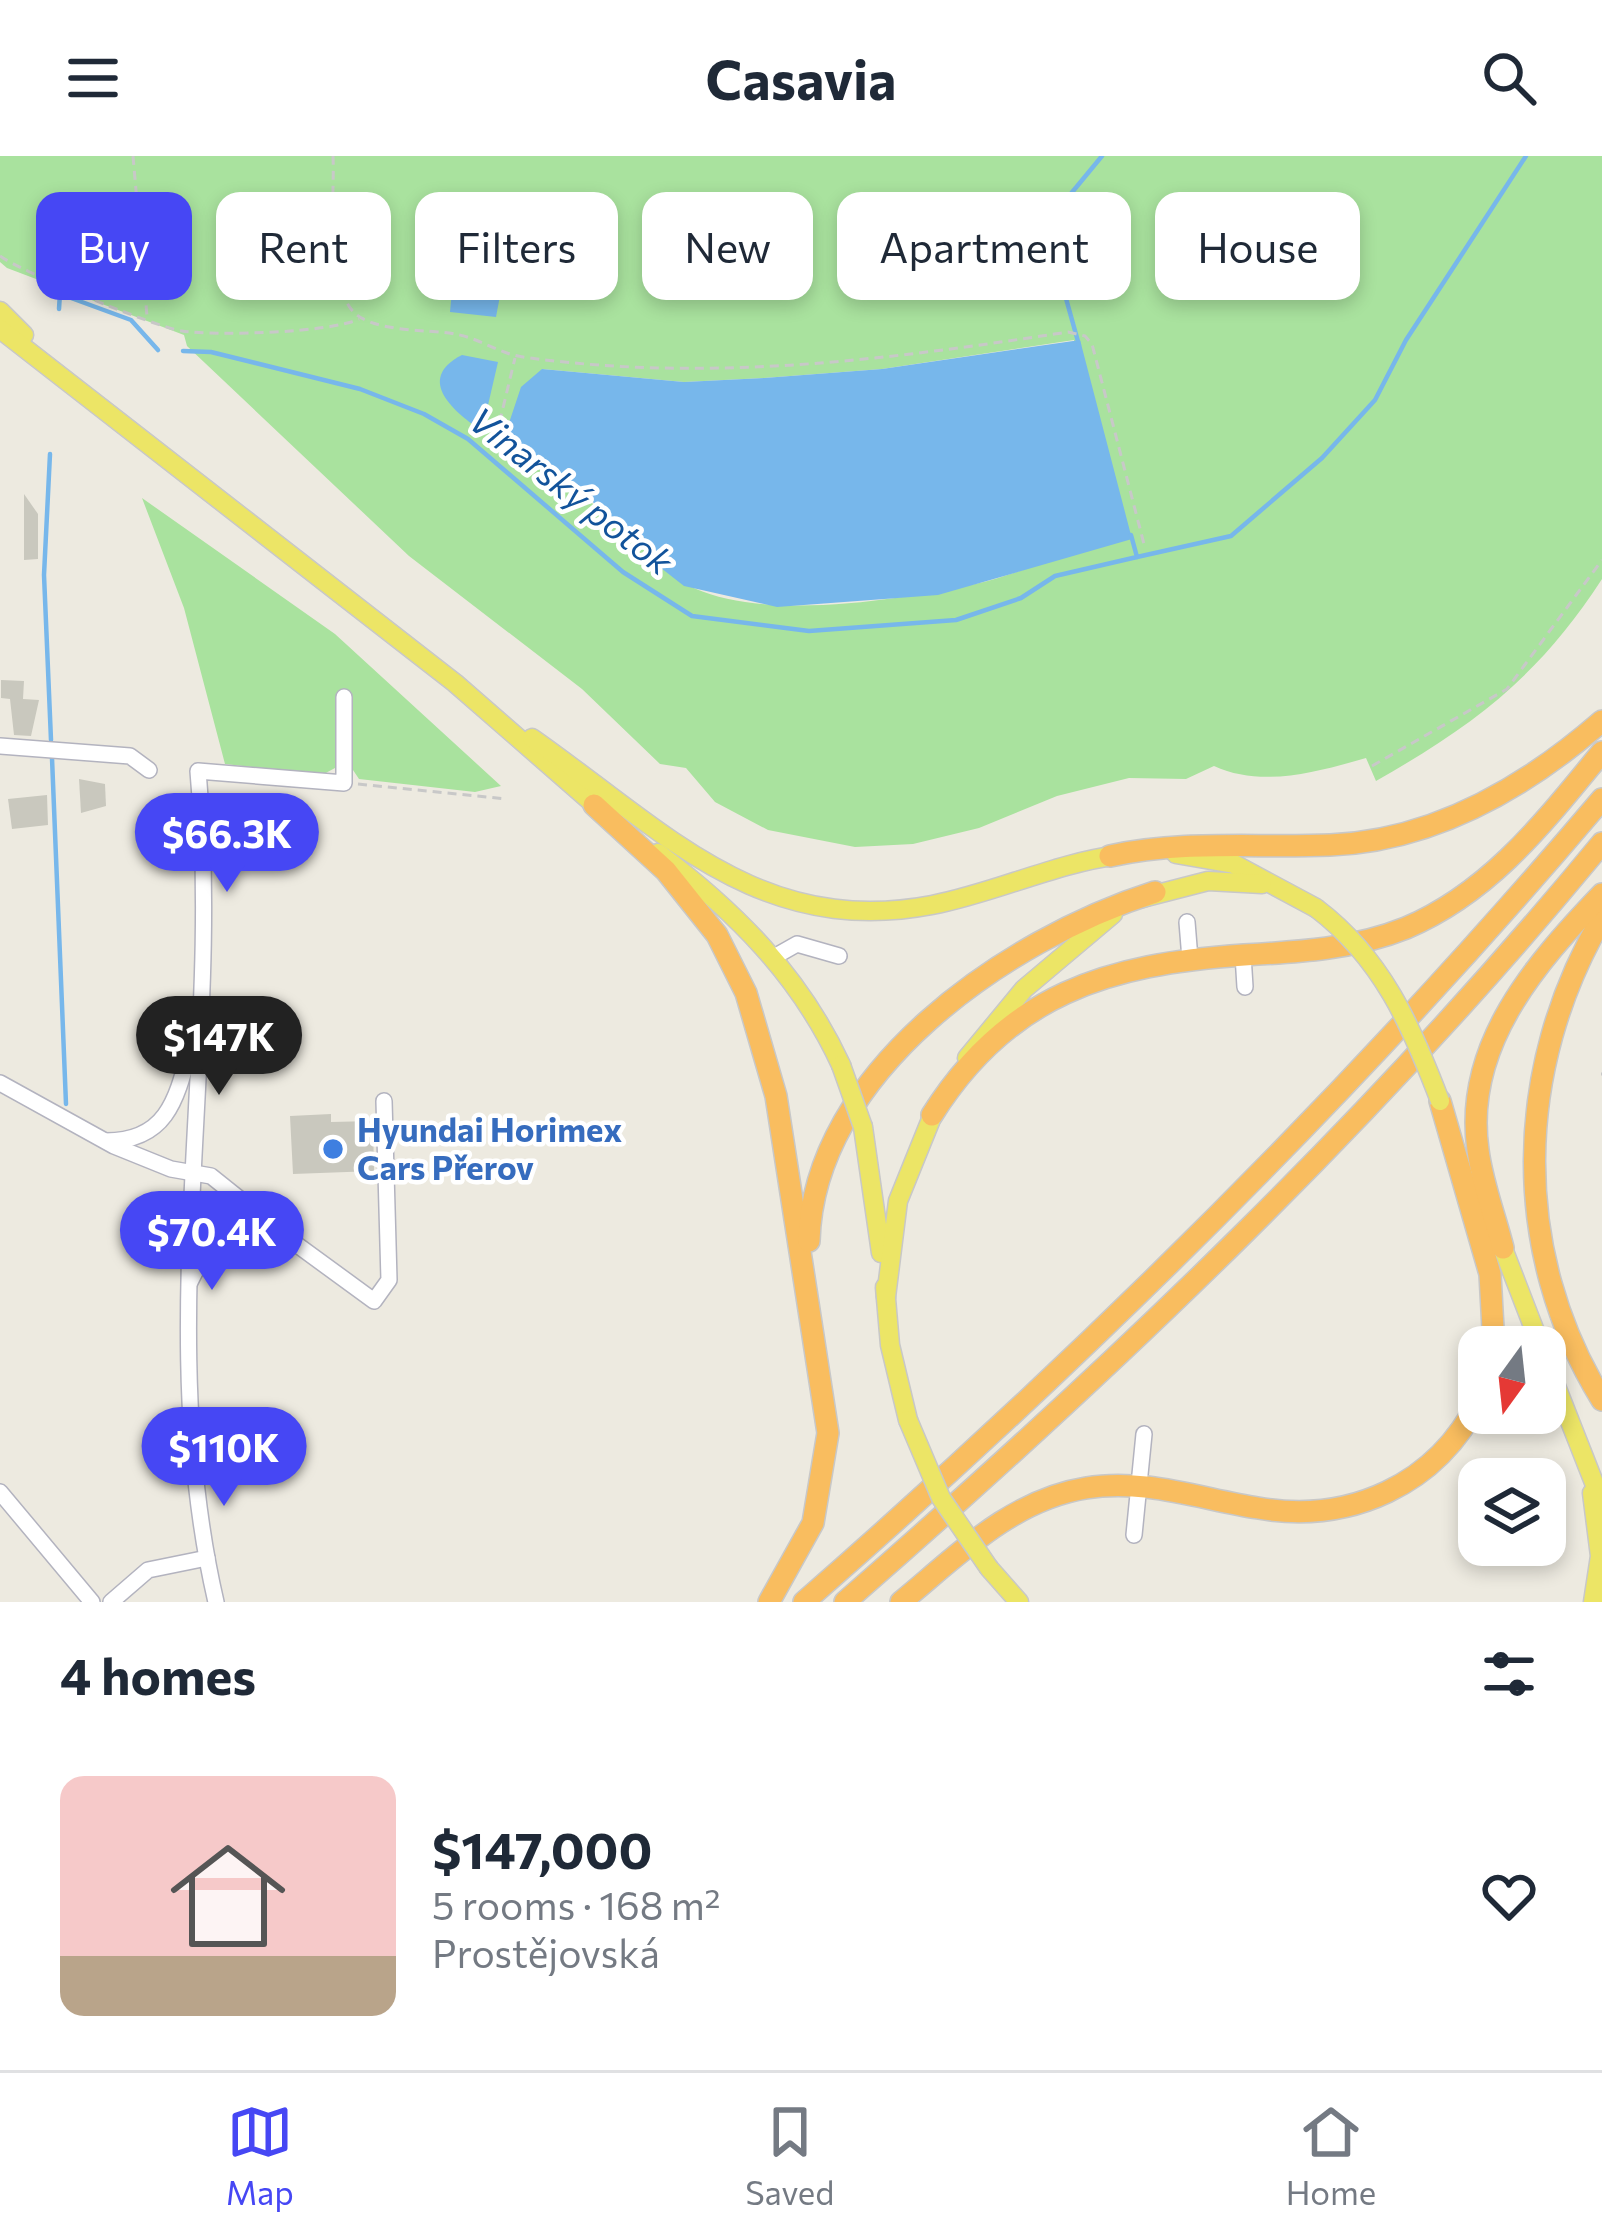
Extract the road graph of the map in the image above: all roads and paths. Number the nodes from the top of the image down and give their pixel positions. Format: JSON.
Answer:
{"nodes":[{"id":1,"x":133,"y":156,"type":"edge"},
{"id":2,"x":333,"y":156,"type":"edge"},
{"id":3,"x":0,"y":256,"type":"edge"},
{"id":4,"x":0,"y":311,"type":"edge"},
{"id":5,"x":147,"y":318,"type":"junction"},
{"id":6,"x":361,"y":319,"type":"junction"},
{"id":7,"x":0,"y":329,"type":"edge"},
{"id":8,"x":516,"y":356,"type":"junction"},
{"id":9,"x":60,"y":373,"type":"junction"},
{"id":10,"x":496,"y":437,"type":"dead end"},
{"id":11,"x":1144,"y":544,"type":"dead end"},
{"id":12,"x":1602,"y":560,"type":"edge"},
{"id":13,"x":454,"y":683,"type":"junction"},
{"id":14,"x":344,"y":697,"type":"dead end"},
{"id":15,"x":1602,"y":721,"type":"edge"},
{"id":16,"x":0,"y":746,"type":"edge"},
{"id":17,"x":1602,"y":752,"type":"edge"},
{"id":18,"x":1372,"y":766,"type":"dead end"},
{"id":19,"x":148,"y":770,"type":"dead end"},
{"id":20,"x":344,"y":783,"type":"junction"},
{"id":21,"x":507,"y":799,"type":"dead end"},
{"id":22,"x":1602,"y":799,"type":"edge"},
{"id":23,"x":594,"y":805,"type":"junction"},
{"id":24,"x":1602,"y":843,"type":"edge"},
{"id":25,"x":1110,"y":856,"type":"junction"},
{"id":26,"x":1154,"y":892,"type":"junction"},
{"id":27,"x":1602,"y":894,"type":"edge"},
{"id":28,"x":1316,"y":908,"type":"junction"},
{"id":29,"x":1602,"y":918,"type":"edge"},
{"id":30,"x":1187,"y":922,"type":"dead end"},
{"id":31,"x":839,"y":956,"type":"dead end"},
{"id":32,"x":1243,"y":956,"type":"junction"},
{"id":33,"x":774,"y":957,"type":"junction"},
{"id":34,"x":1190,"y":959,"type":"junction"},
{"id":35,"x":1245,"y":987,"type":"dead end"},
{"id":36,"x":197,"y":1020,"type":"junction"},
{"id":37,"x":0,"y":1083,"type":"edge"},
{"id":38,"x":384,"y":1101,"type":"dead end"},
{"id":39,"x":1440,"y":1101,"type":"junction"},
{"id":40,"x":932,"y":1115,"type":"junction"},
{"id":41,"x":104,"y":1141,"type":"junction"},
{"id":42,"x":189,"y":1173,"type":"junction"},
{"id":43,"x":296,"y":1244,"type":"junction"},
{"id":44,"x":1503,"y":1248,"type":"junction"},
{"id":45,"x":187,"y":1288,"type":"junction"},
{"id":46,"x":886,"y":1297,"type":"junction"},
{"id":47,"x":815,"y":1325,"type":"junction"},
{"id":48,"x":1493,"y":1326,"type":"edge"},
{"id":49,"x":1533,"y":1326,"type":"edge"},
{"id":50,"x":1602,"y":1400,"type":"edge"},
{"id":51,"x":1566,"y":1414,"type":"edge"},
{"id":52,"x":1458,"y":1429,"type":"edge"},
{"id":53,"x":1144,"y":1434,"type":"dead end"},
{"id":54,"x":1585,"y":1465,"type":"junction"},
{"id":55,"x":1139,"y":1486,"type":"junction"},
{"id":56,"x":0,"y":1492,"type":"edge"},
{"id":57,"x":1602,"y":1503,"type":"edge"},
{"id":58,"x":1134,"y":1535,"type":"dead end"},
{"id":59,"x":206,"y":1558,"type":"junction"},
{"id":60,"x":92,"y":1602,"type":"edge"},
{"id":61,"x":111,"y":1602,"type":"edge"},
{"id":62,"x":216,"y":1602,"type":"edge"},
{"id":63,"x":769,"y":1602,"type":"edge"},
{"id":64,"x":804,"y":1602,"type":"edge"},
{"id":65,"x":845,"y":1602,"type":"edge"},
{"id":66,"x":901,"y":1602,"type":"edge"},
{"id":67,"x":1019,"y":1602,"type":"edge"},
{"id":68,"x":1593,"y":1602,"type":"edge"}],
"edges":[{"from":1,"to":5,"type":"path"},
{"from":2,"to":6,"type":"path"},
{"from":3,"to":5,"type":"path"},
{"from":4,"to":9,"type":"main road"},
{"from":5,"to":6,"type":"path"},
{"from":6,"to":8,"type":"path"},
{"from":7,"to":9,"type":"main road"},
{"from":8,"to":10,"type":"path"},
{"from":8,"to":11,"type":"path"},
{"from":9,"to":13,"type":"main road"},
{"from":12,"to":18,"type":"path"},
{"from":13,"to":23,"type":"main road"},
{"from":13,"to":25,"type":"main road"},
{"from":14,"to":20,"type":"street"},
{"from":15,"to":25,"type":"highway"},
{"from":16,"to":19,"type":"street"},
{"from":17,"to":32,"type":"highway"},
{"from":20,"to":21,"type":"path"},
{"from":20,"to":36,"type":"street"},
{"from":22,"to":64,"type":"highway"},
{"from":23,"to":33,"type":"main road"},
{"from":23,"to":47,"type":"highway"},
{"from":24,"to":65,"type":"highway"},
{"from":25,"to":28,"type":"main road"},
{"from":26,"to":28,"type":"main road"},
{"from":26,"to":40,"type":"main road"},
{"from":26,"to":47,"type":"highway"},
{"from":27,"to":44,"type":"highway"},
{"from":28,"to":39,"type":"main road","bridge":true},
{"from":29,"to":50,"type":"highway"},
{"from":30,"to":34,"type":"street"},
{"from":31,"to":33,"type":"street"},
{"from":32,"to":34,"type":"highway"},
{"from":32,"to":35,"type":"street"},
{"from":33,"to":46,"type":"main road","bridge":true},
{"from":34,"to":40,"type":"highway"},
{"from":36,"to":41,"type":"street"},
{"from":36,"to":42,"type":"street"},
{"from":37,"to":41,"type":"street"},
{"from":38,"to":43,"type":"street"},
{"from":39,"to":44,"type":"main road"},
{"from":39,"to":48,"type":"highway"},
{"from":40,"to":46,"type":"main road"},
{"from":41,"to":42,"type":"street"},
{"from":42,"to":43,"type":"street"},
{"from":42,"to":45,"type":"street"},
{"from":43,"to":45,"type":"street"},
{"from":44,"to":49,"type":"main road"},
{"from":45,"to":59,"type":"street"},
{"from":46,"to":67,"type":"main road","bridge":true},
{"from":47,"to":63,"type":"highway"},
{"from":51,"to":54,"type":"main road"},
{"from":52,"to":55,"type":"highway"},
{"from":53,"to":55,"type":"street"},
{"from":54,"to":57,"type":"main road"},
{"from":54,"to":68,"type":"main road"},
{"from":55,"to":58,"type":"street"},
{"from":55,"to":66,"type":"highway"},
{"from":56,"to":60,"type":"street"},
{"from":59,"to":61,"type":"street"},
{"from":59,"to":62,"type":"street"}]}
